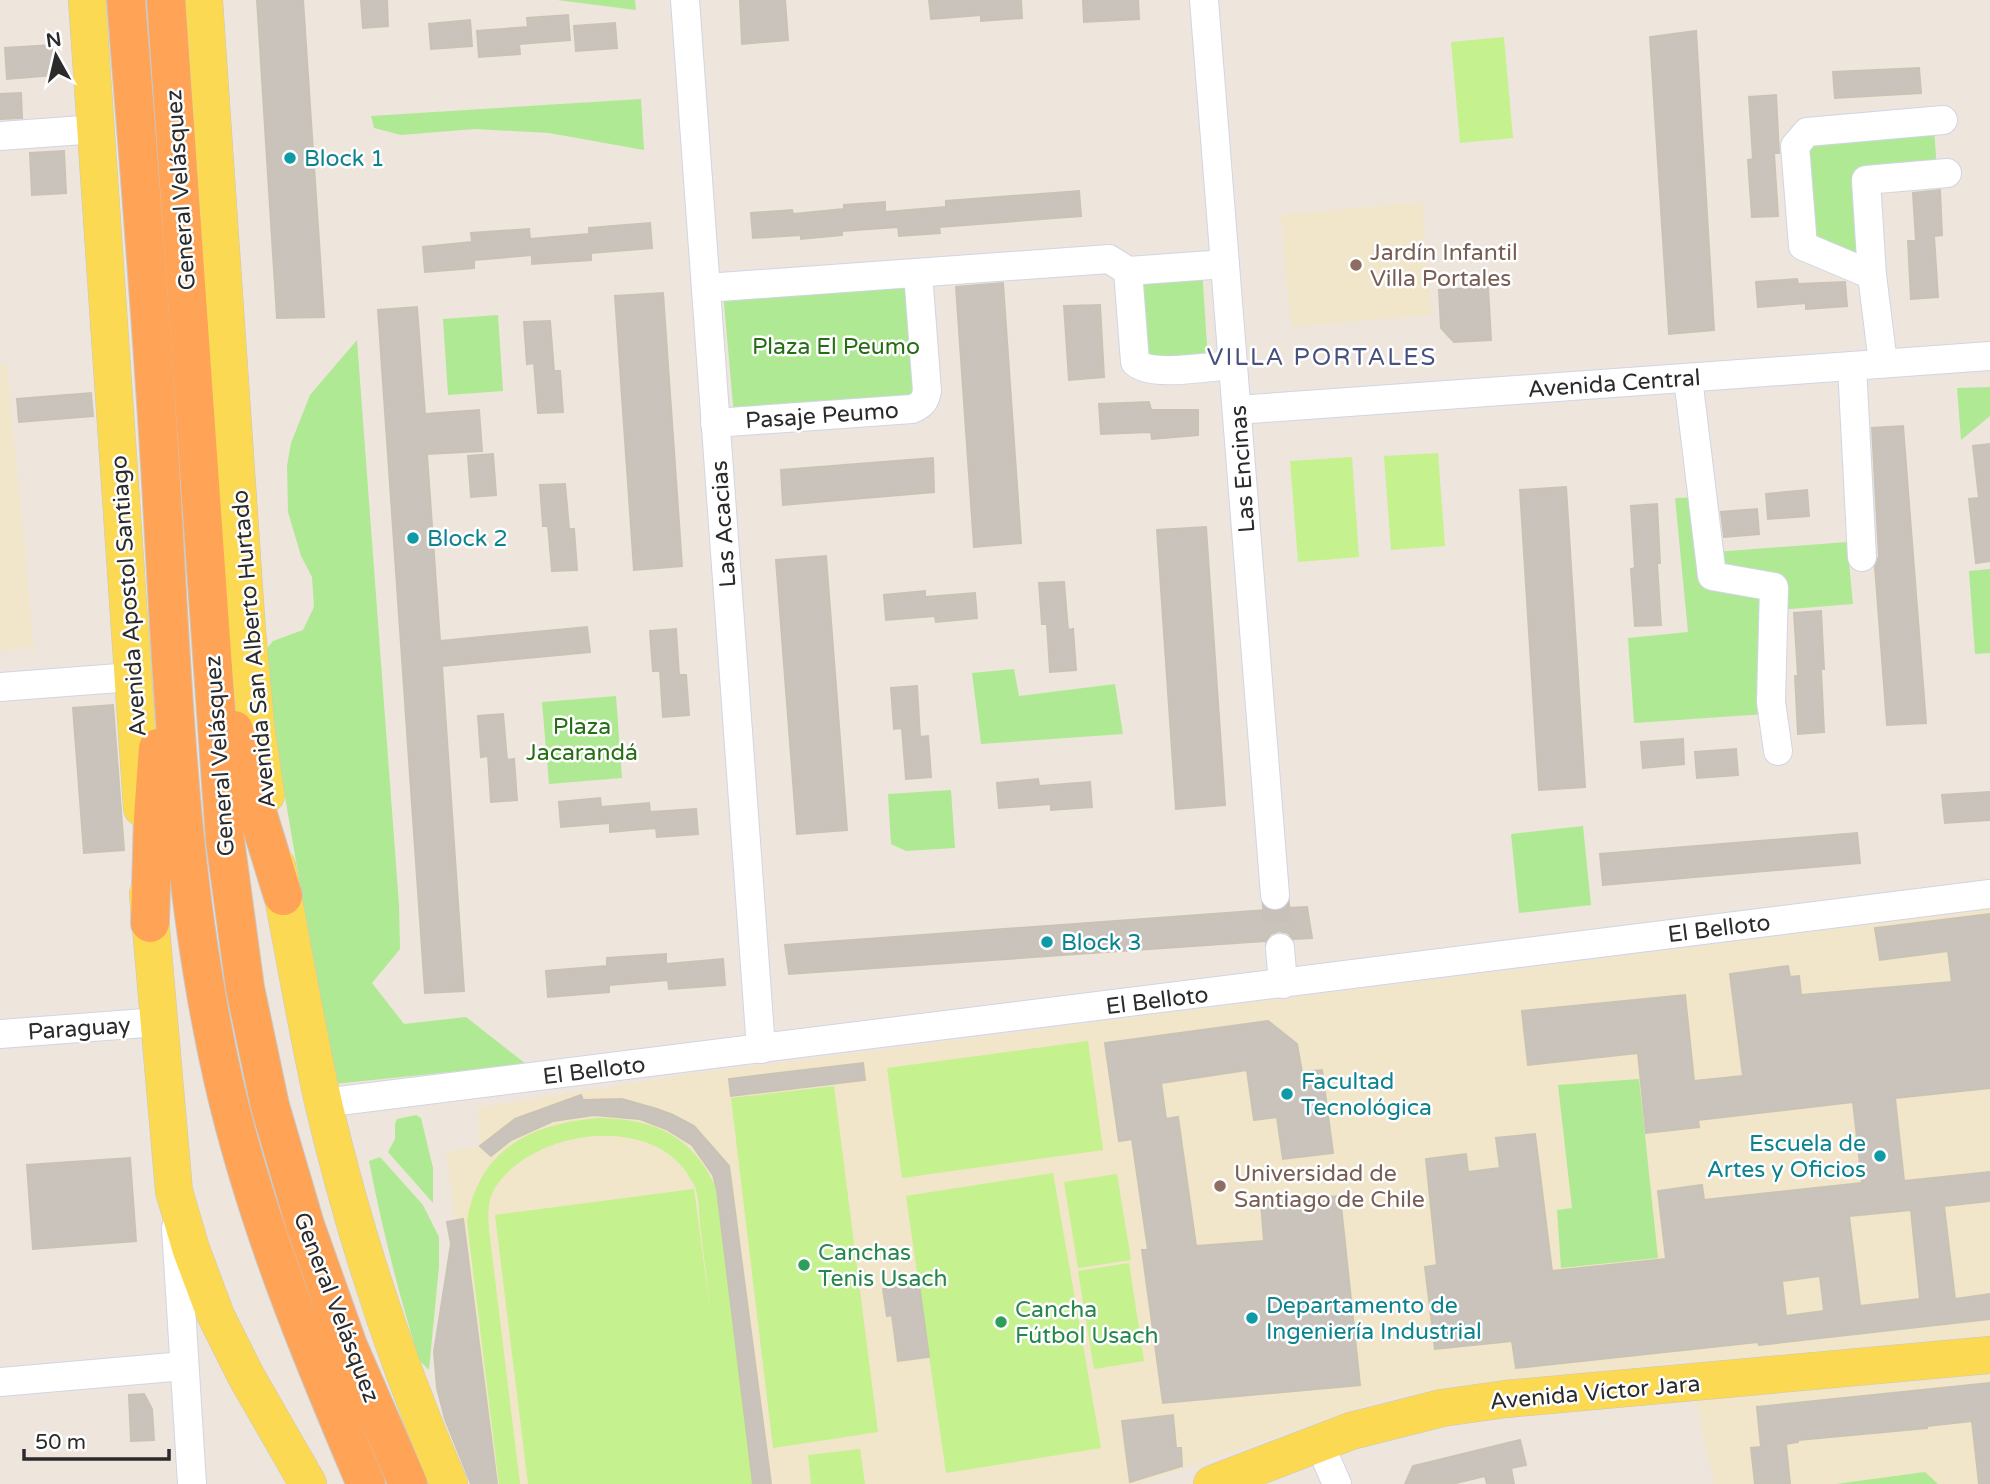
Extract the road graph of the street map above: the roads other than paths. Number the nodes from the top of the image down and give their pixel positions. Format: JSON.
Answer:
{"nodes":[{"id":1,"x":87,"y":0,"type":"edge"},
{"id":2,"x":126,"y":0,"type":"edge"},
{"id":3,"x":166,"y":0,"type":"edge"},
{"id":4,"x":204,"y":0,"type":"edge"},
{"id":5,"x":685,"y":0,"type":"edge"},
{"id":6,"x":1205,"y":0,"type":"edge"},
{"id":7,"x":1943,"y":120,"type":"dead end"},
{"id":8,"x":96,"y":129,"type":"junction"},
{"id":9,"x":0,"y":136,"type":"edge"},
{"id":10,"x":1947,"y":173,"type":"dead end"},
{"id":11,"x":1225,"y":264,"type":"junction"},
{"id":12,"x":1128,"y":271,"type":"junction"},
{"id":13,"x":918,"y":273,"type":"junction"},
{"id":14,"x":1872,"y":275,"type":"junction"},
{"id":15,"x":706,"y":288,"type":"junction"},
{"id":16,"x":1990,"y":356,"type":"edge"},
{"id":17,"x":1883,"y":363,"type":"junction"},
{"id":18,"x":1234,"y":365,"type":"junction"},
{"id":19,"x":1852,"y":366,"type":"junction"},
{"id":20,"x":1688,"y":378,"type":"junction"},
{"id":21,"x":1237,"y":411,"type":"junction"},
{"id":22,"x":715,"y":423,"type":"junction"},
{"id":23,"x":1862,"y":556,"type":"dead end"},
{"id":24,"x":169,"y":627,"type":"junction"},
{"id":25,"x":210,"y":629,"type":"junction"},
{"id":26,"x":132,"y":677,"type":"junction"},
{"id":27,"x":0,"y":687,"type":"edge"},
{"id":28,"x":1778,"y":751,"type":"dead end"},
{"id":29,"x":1990,"y":894,"type":"edge"},
{"id":30,"x":1275,"y":895,"type":"tunnel mouth"},
{"id":31,"x":283,"y":896,"type":"junction"},
{"id":32,"x":150,"y":923,"type":"junction"},
{"id":33,"x":1280,"y":948,"type":"tunnel mouth"},
{"id":34,"x":1283,"y":984,"type":"junction"},
{"id":35,"x":158,"y":1022,"type":"junction"},
{"id":36,"x":0,"y":1034,"type":"edge"},
{"id":37,"x":761,"y":1049,"type":"junction"},
{"id":38,"x":323,"y":1103,"type":"junction"},
{"id":39,"x":174,"y":1191,"type":"junction"},
{"id":40,"x":1990,"y":1355,"type":"edge"},
{"id":41,"x":184,"y":1366,"type":"junction"},
{"id":42,"x":0,"y":1382,"type":"edge"},
{"id":43,"x":1319,"y":1443,"type":"junction"},
{"id":44,"x":192,"y":1484,"type":"edge"},
{"id":45,"x":308,"y":1484,"type":"edge"},
{"id":46,"x":366,"y":1484,"type":"edge"},
{"id":47,"x":408,"y":1484,"type":"edge"},
{"id":48,"x":449,"y":1484,"type":"edge"},
{"id":49,"x":1212,"y":1484,"type":"edge"},
{"id":50,"x":1337,"y":1484,"type":"edge"}],
"edges":[{"from":1,"to":8,"type":"main road","name":"Avenida Apostol Santiago"},
{"from":2,"to":24,"type":"highway","name":"General Velásquez"},
{"from":3,"to":25,"type":"highway","name":"General Velásquez"},
{"from":4,"to":31,"type":"main road","name":"Avenida San Alberto Hurtado"},
{"from":5,"to":15,"type":"street","name":"Las Acacias"},
{"from":6,"to":11,"type":"street","name":"Las Encinas"},
{"from":7,"to":14,"type":"street"},
{"from":8,"to":9,"type":"street"},
{"from":8,"to":26,"type":"main road","name":"Avenida Apostol Santiago"},
{"from":10,"to":14,"type":"street"},
{"from":11,"to":12,"type":"street"},
{"from":11,"to":18,"type":"street","name":"Las Encinas"},
{"from":12,"to":13,"type":"street"},
{"from":12,"to":18,"type":"street"},
{"from":13,"to":15,"type":"street"},
{"from":13,"to":22,"type":"street","name":"Pasaje Peumo"},
{"from":14,"to":17,"type":"street"},
{"from":15,"to":22,"type":"street","name":"Las Acacias"},
{"from":16,"to":17,"type":"street","name":"Avenida Central"},
{"from":17,"to":19,"type":"street","name":"Avenida Central"},
{"from":18,"to":21,"type":"street","name":"Las Encinas"},
{"from":19,"to":20,"type":"street","name":"Avenida Central"},
{"from":19,"to":23,"type":"street"},
{"from":20,"to":21,"type":"street","name":"Avenida Central"},
{"from":20,"to":28,"type":"street"},
{"from":21,"to":30,"type":"street","name":"Las Encinas"},
{"from":22,"to":37,"type":"street","name":"Las Acacias"},
{"from":24,"to":32,"type":"highway"},
{"from":24,"to":46,"type":"highway","name":"General Velásquez"},
{"from":25,"to":31,"type":"highway"},
{"from":25,"to":47,"type":"highway","name":"General Velásquez"},
{"from":26,"to":27,"type":"street"},
{"from":26,"to":32,"type":"main road","name":"Avenida Apostol Santiago"},
{"from":29,"to":34,"type":"street","name":"El Belloto"},
{"from":31,"to":38,"type":"main road","name":"Avenida San Alberto Hurtado"},
{"from":32,"to":35,"type":"main road","name":"Avenida Apostol Santiago"},
{"from":33,"to":34,"type":"street"},
{"from":34,"to":37,"type":"street","name":"El Belloto"},
{"from":35,"to":36,"type":"street","name":"Paraguay"},
{"from":35,"to":39,"type":"main road","name":"Avenida Apostol Santiago"},
{"from":37,"to":38,"type":"street","name":"El Belloto"},
{"from":38,"to":48,"type":"main road","name":"Avenida San Alberto Hurtado"},
{"from":39,"to":41,"type":"street"},
{"from":39,"to":45,"type":"main road"},
{"from":40,"to":43,"type":"main road","name":"Avenida Víctor Jara"},
{"from":41,"to":42,"type":"street"},
{"from":41,"to":44,"type":"street"},
{"from":43,"to":49,"type":"main road","name":"Avenida Víctor Jara"},
{"from":43,"to":50,"type":"street"}]}
